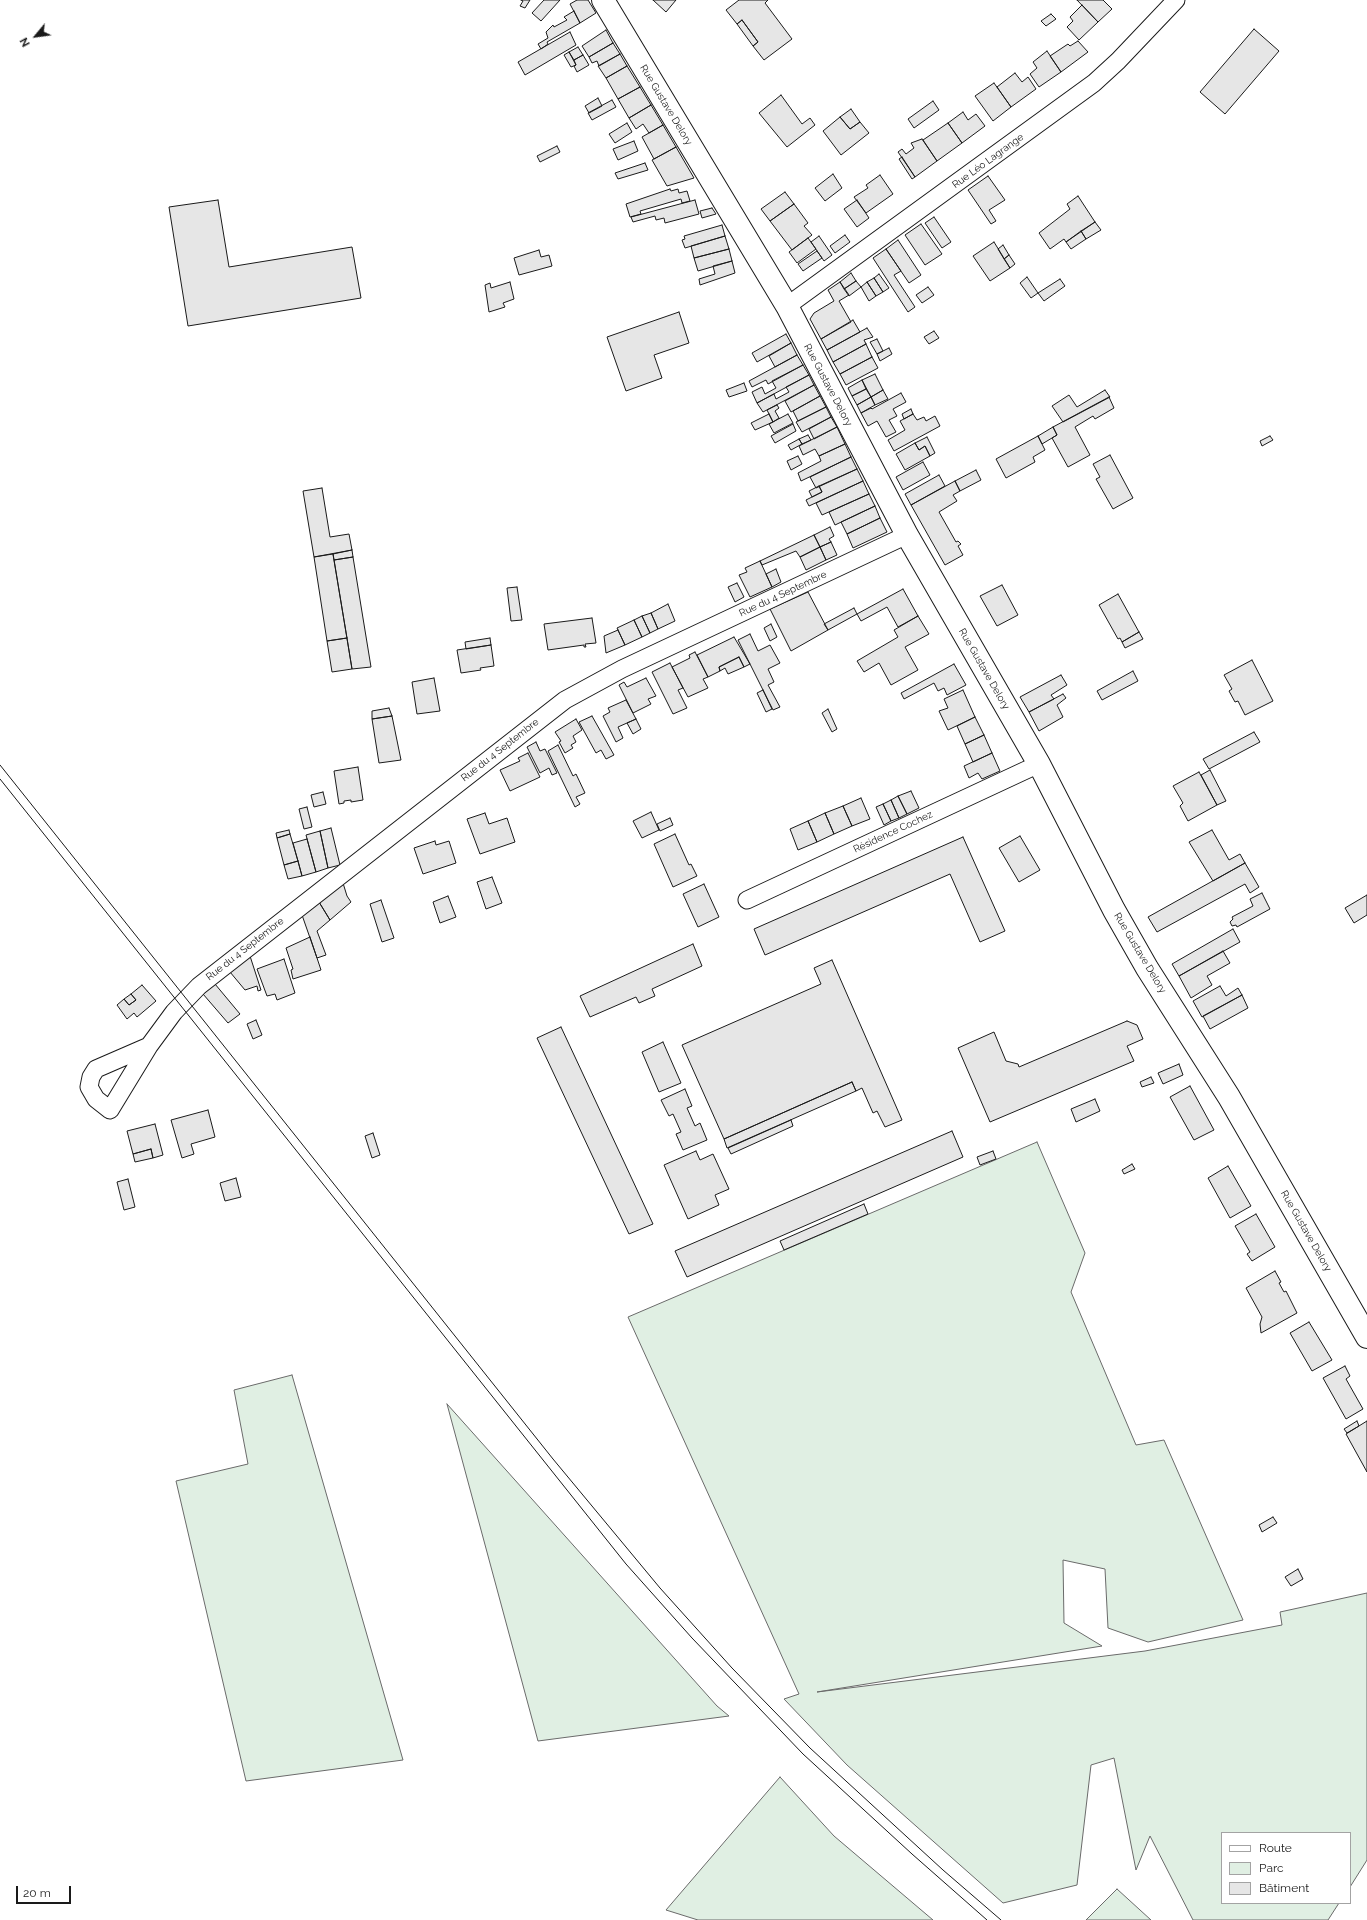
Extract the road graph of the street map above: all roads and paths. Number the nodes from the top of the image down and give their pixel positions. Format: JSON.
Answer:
{"nodes":[{"id":1,"x":603,"y":0,"type":"edge"},
{"id":2,"x":1176,"y":0,"type":"edge"},
{"id":3,"x":787,"y":306,"type":"junction"},
{"id":4,"x":907,"y":535,"type":"junction"},
{"id":5,"x":1040,"y":764,"type":"junction"},
{"id":6,"x":747,"y":900,"type":"dead end"},
{"id":7,"x":149,"y":1046,"type":"dead end"},
{"id":8,"x":1367,"y":1337,"type":"edge"}],
"edges":[{"from":1,"to":3,"type":"street","name":"Rue Gustave Delory"},
{"from":2,"to":3,"type":"street","name":"Rue Léo Lagrange"},
{"from":3,"to":4,"type":"street","name":"Rue Gustave Delory"},
{"from":4,"to":5,"type":"street","name":"Rue Gustave Delory"},
{"from":4,"to":7,"type":"street","name":"Rue du 4 Septembre"},
{"from":5,"to":6,"type":"street","name":"Résidence Cochez"},
{"from":5,"to":8,"type":"street","name":"Rue Gustave Delory"}]}
